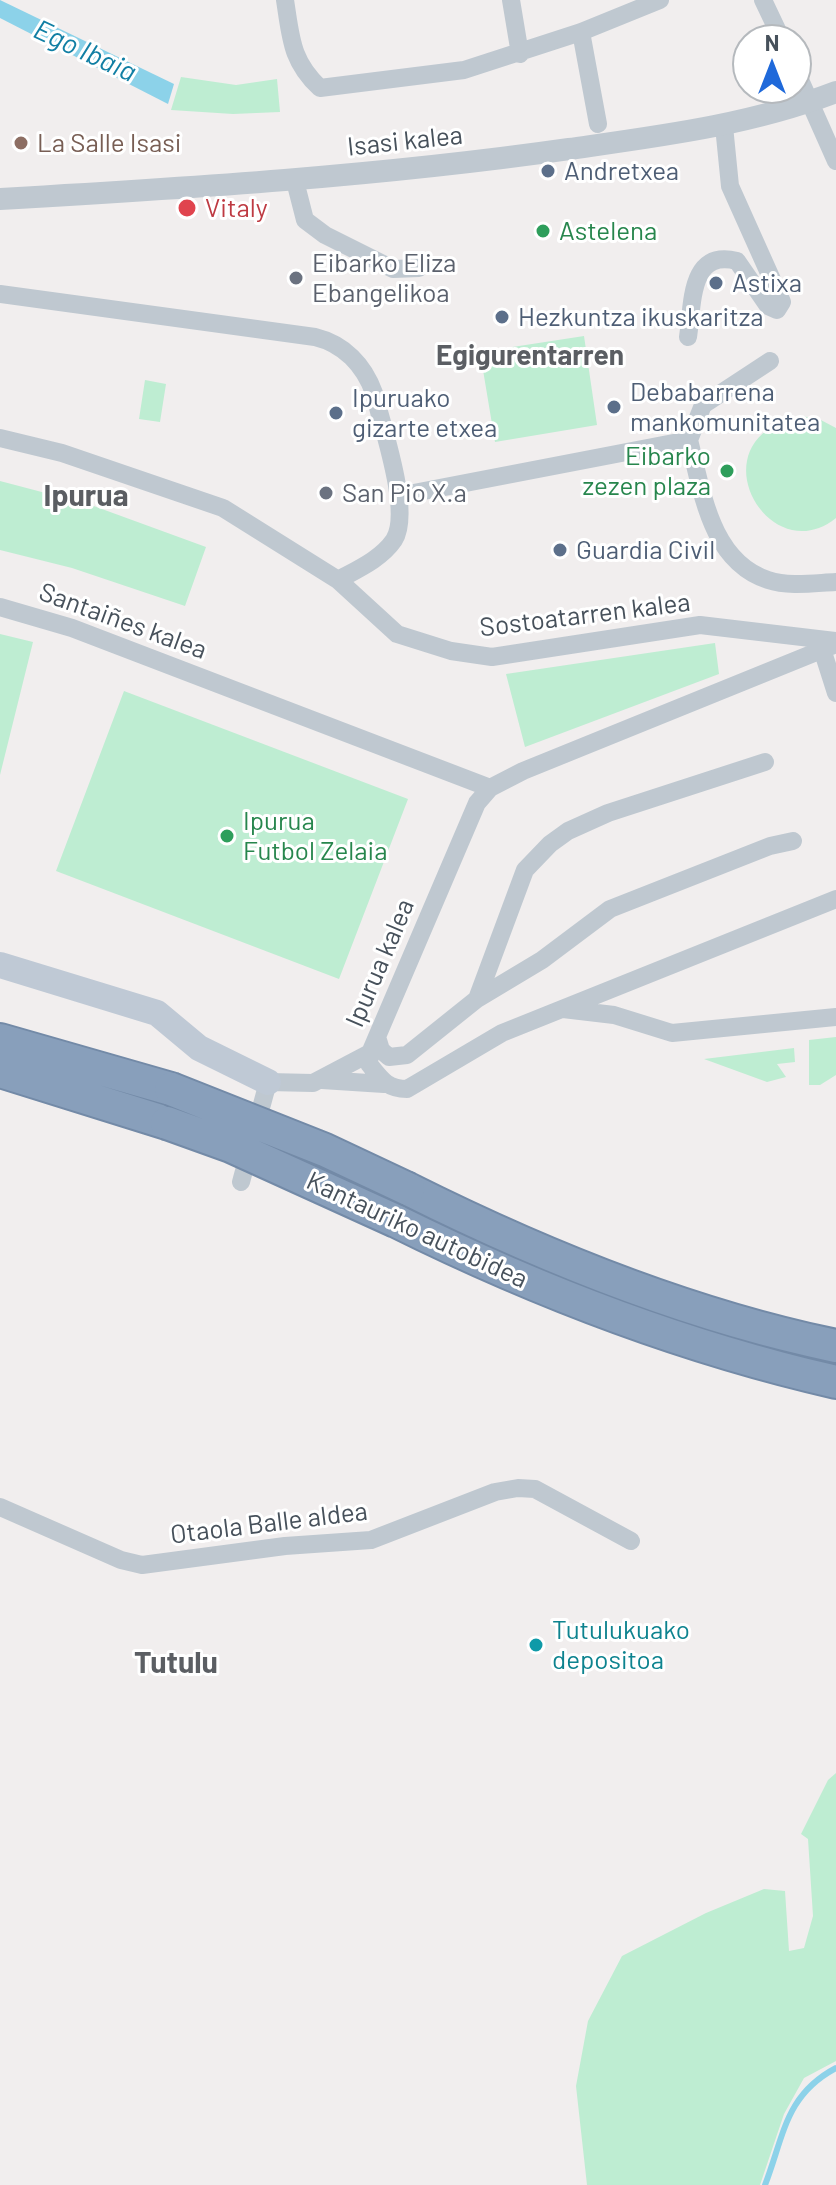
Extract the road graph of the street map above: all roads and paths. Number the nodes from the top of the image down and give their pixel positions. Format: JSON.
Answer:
{"nodes":[{"id":1,"x":285,"y":0,"type":"edge"},
{"id":2,"x":511,"y":0,"type":"edge"},
{"id":3,"x":660,"y":0,"type":"edge"},
{"id":4,"x":763,"y":0,"type":"edge"},
{"id":5,"x":774,"y":24,"type":"edge"},
{"id":6,"x":581,"y":32,"type":"junction"},
{"id":7,"x":520,"y":54,"type":"junction"},
{"id":8,"x":836,"y":92,"type":"edge"},
{"id":9,"x":812,"y":101,"type":"edge"},
{"id":10,"x":812,"y":103,"type":"edge"},
{"id":11,"x":801,"y":104,"type":"edge"},
{"id":12,"x":598,"y":124,"type":"dead end"},
{"id":13,"x":724,"y":126,"type":"junction"},
{"id":14,"x":836,"y":161,"type":"edge"},
{"id":15,"x":295,"y":181,"type":"junction"},
{"id":16,"x":0,"y":199,"type":"edge"},
{"id":17,"x":419,"y":268,"type":"dead end"},
{"id":18,"x":0,"y":294,"type":"edge"},
{"id":19,"x":688,"y":337,"type":"dead end"},
{"id":20,"x":770,"y":361,"type":"dead end"},
{"id":21,"x":0,"y":438,"type":"edge"},
{"id":22,"x":689,"y":440,"type":"junction"},
{"id":23,"x":398,"y":496,"type":"junction"},
{"id":24,"x":338,"y":580,"type":"junction"},
{"id":25,"x":836,"y":582,"type":"edge"},
{"id":26,"x":0,"y":607,"type":"edge"},
{"id":27,"x":766,"y":635,"type":"junction"},
{"id":28,"x":831,"y":645,"type":"edge"},
{"id":29,"x":770,"y":670,"type":"junction"},
{"id":30,"x":836,"y":693,"type":"edge"},
{"id":31,"x":765,"y":762,"type":"dead end"},
{"id":32,"x":490,"y":788,"type":"junction"},
{"id":33,"x":793,"y":841,"type":"dead end"},
{"id":34,"x":836,"y":899,"type":"edge"},
{"id":35,"x":0,"y":965,"type":"edge"},
{"id":36,"x":477,"y":999,"type":"junction"},
{"id":37,"x":560,"y":1009,"type":"junction"},
{"id":38,"x":836,"y":1017,"type":"edge"},
{"id":39,"x":0,"y":1040,"type":"edge"},
{"id":40,"x":374,"y":1045,"type":"junction"},
{"id":41,"x":407,"y":1055,"type":"junction"},
{"id":42,"x":0,"y":1071,"type":"edge"},
{"id":43,"x":319,"y":1080,"type":"junction"},
{"id":44,"x":268,"y":1082,"type":"junction"},
{"id":45,"x":417,"y":1083,"type":"junction"},
{"id":46,"x":384,"y":1084,"type":"junction"},
{"id":47,"x":241,"y":1182,"type":"dead end"},
{"id":48,"x":836,"y":1346,"type":"edge"},
{"id":49,"x":836,"y":1382,"type":"edge"},
{"id":50,"x":0,"y":1507,"type":"edge"},
{"id":51,"x":631,"y":1541,"type":"dead end"}],
"edges":[{"from":1,"to":7,"type":"street"},
{"from":2,"to":7,"type":"street"},
{"from":3,"to":6,"type":"street"},
{"from":4,"to":5,"type":"street"},
{"from":6,"to":7,"type":"street"},
{"from":6,"to":12,"type":"street"},
{"from":8,"to":9,"type":"street","name":"Isasi kalea"},
{"from":10,"to":14,"type":"street"},
{"from":11,"to":13,"type":"street","name":"Isasi kalea"},
{"from":13,"to":15,"type":"street","name":"Isasi kalea"},
{"from":13,"to":19,"type":"street"},
{"from":15,"to":16,"type":"street","name":"Isasi kalea"},
{"from":15,"to":17,"type":"street"},
{"from":18,"to":23,"type":"street"},
{"from":20,"to":22,"type":"street"},
{"from":21,"to":24,"type":"street","name":"Sostoatarren kalea"},
{"from":22,"to":23,"type":"street"},
{"from":22,"to":25,"type":"street"},
{"from":23,"to":24,"type":"street"},
{"from":24,"to":27,"type":"street","name":"Sostoatarren kalea"},
{"from":26,"to":32,"type":"street","name":"Santaiñes kalea"},
{"from":27,"to":28,"type":"street","name":"Sostoatarren kalea"},
{"from":27,"to":29,"type":"street"},
{"from":28,"to":29,"type":"street"},
{"from":28,"to":30,"type":"street"},
{"from":29,"to":32,"type":"street"},
{"from":31,"to":36,"type":"street"},
{"from":32,"to":40,"type":"street","name":"Ipurua kalea"},
{"from":33,"to":36,"type":"street"},
{"from":34,"to":37,"type":"street"},
{"from":35,"to":44,"type":"main road"},
{"from":36,"to":41,"type":"street"},
{"from":37,"to":38,"type":"street"},
{"from":37,"to":45,"type":"street"},
{"from":39,"to":48,"type":"highway","name":"Kantauriko autobidea","bridge":true},
{"from":40,"to":41,"type":"street"},
{"from":40,"to":43,"type":"street","name":"Ipurua kalea"},
{"from":40,"to":46,"type":"street"},
{"from":41,"to":45,"type":"street"},
{"from":42,"to":49,"type":"highway","name":"Kantauriko autobidea","bridge":true},
{"from":43,"to":44,"type":"street","name":"Ipurua kalea"},
{"from":43,"to":46,"type":"street"},
{"from":44,"to":47,"type":"street"},
{"from":45,"to":46,"type":"street"},
{"from":50,"to":51,"type":"street","name":"Otaola Balle aldea"}]}
